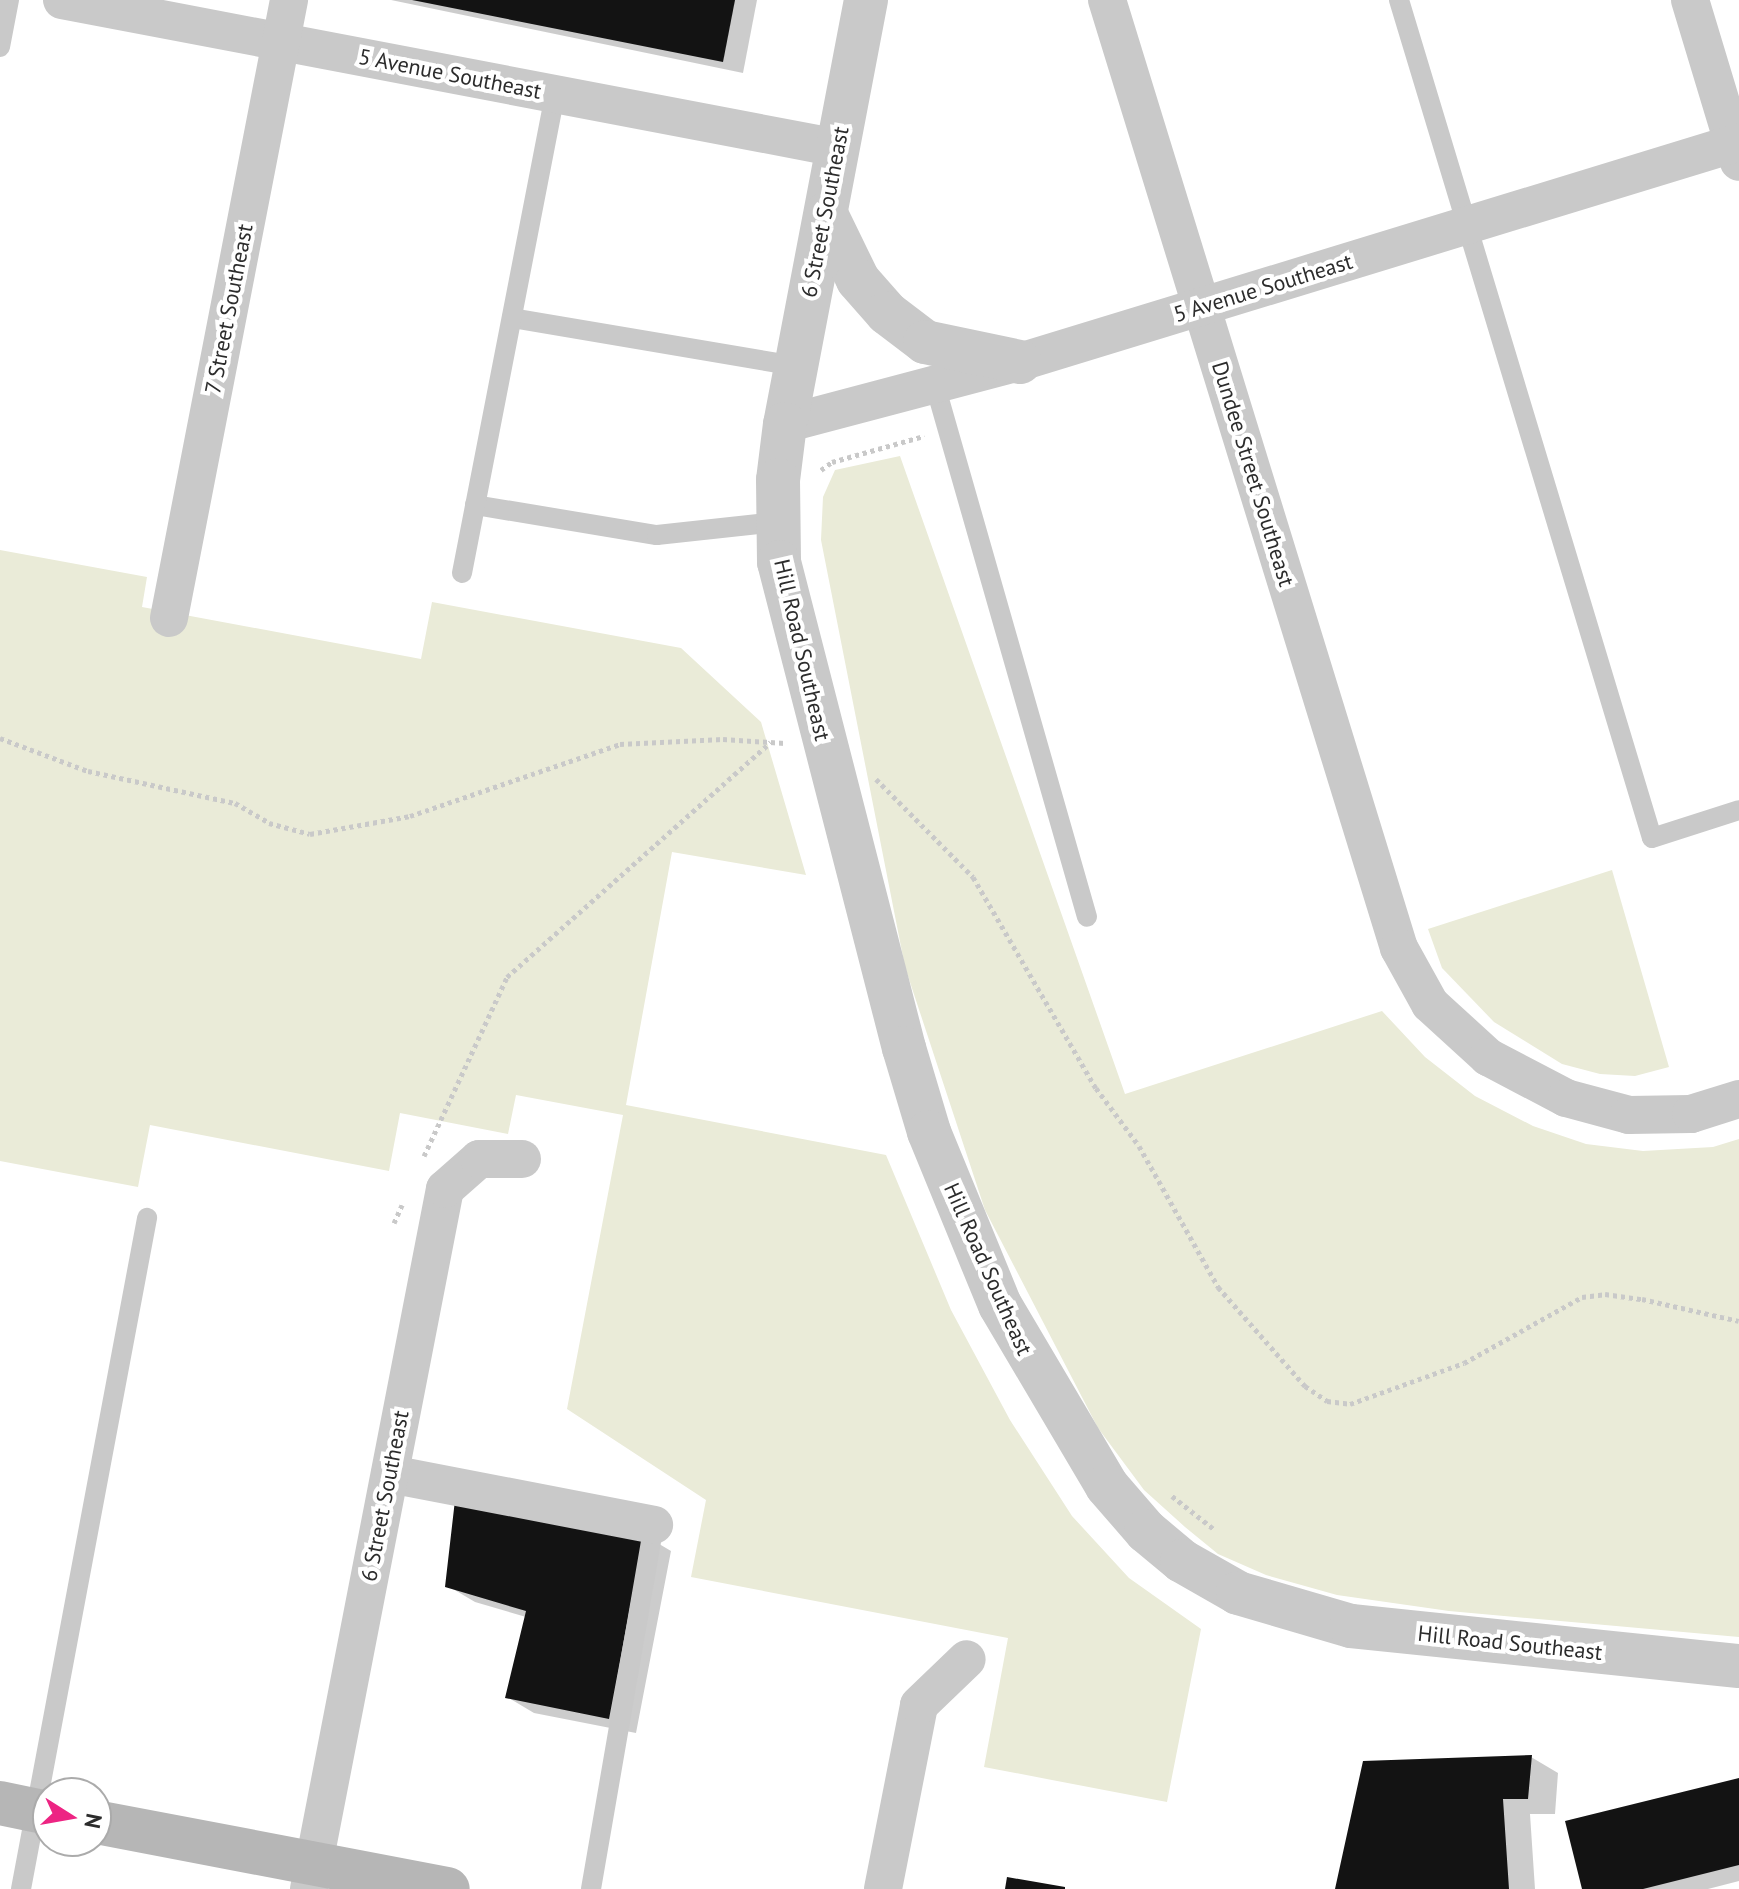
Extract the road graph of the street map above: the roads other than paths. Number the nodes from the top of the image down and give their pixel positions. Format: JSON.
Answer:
{"nodes":[{"id":1,"x":9,"y":0,"type":"edge"},
{"id":2,"x":62,"y":0,"type":"edge"},
{"id":3,"x":289,"y":0,"type":"edge"},
{"id":4,"x":866,"y":0,"type":"edge"},
{"id":5,"x":1107,"y":0,"type":"edge"},
{"id":6,"x":1399,"y":0,"type":"edge"},
{"id":7,"x":1690,"y":0,"type":"edge"},
{"id":8,"x":281,"y":42,"type":"junction"},
{"id":9,"x":0,"y":47,"type":"edge"},
{"id":10,"x":555,"y":94,"type":"junction"},
{"id":11,"x":838,"y":148,"type":"junction"},
{"id":12,"x":1737,"y":149,"type":"edge"},
{"id":13,"x":826,"y":214,"type":"junction"},
{"id":14,"x":1468,"y":225,"type":"junction"},
{"id":15,"x":1202,"y":307,"type":"junction"},
{"id":16,"x":512,"y":318,"type":"junction"},
{"id":17,"x":1020,"y":362,"type":"junction"},
{"id":18,"x":795,"y":366,"type":"junction"},
{"id":19,"x":935,"y":385,"type":"junction"},
{"id":20,"x":785,"y":424,"type":"junction"},
{"id":21,"x":475,"y":505,"type":"junction"},
{"id":22,"x":777,"y":522,"type":"junction"},
{"id":23,"x":462,"y":573,"type":"dead end"},
{"id":24,"x":169,"y":618,"type":"dead end"},
{"id":25,"x":1739,"y":810,"type":"edge"},
{"id":26,"x":1087,"y":917,"type":"dead end"},
{"id":27,"x":1739,"y":1099,"type":"edge"},
{"id":28,"x":522,"y":1159,"type":"dead end"},
{"id":29,"x":147,"y":1218,"type":"dead end"},
{"id":30,"x":390,"y":1474,"type":"junction"},
{"id":31,"x":654,"y":1525,"type":"joint"},
{"id":32,"x":967,"y":1659,"type":"dead end"},
{"id":33,"x":1739,"y":1666,"type":"edge"},
{"id":34,"x":28,"y":1809,"type":"edge"},
{"id":35,"x":112,"y":1826,"type":"edge"},
{"id":36,"x":311,"y":1876,"type":"edge"},
{"id":37,"x":21,"y":1889,"type":"edge"},
{"id":38,"x":448,"y":1889,"type":"edge"},
{"id":39,"x":591,"y":1889,"type":"edge"},
{"id":40,"x":883,"y":1889,"type":"edge"}],
"edges":[{"from":1,"to":9,"type":"lane"},
{"from":2,"to":8,"type":"street","name":"5 Avenue Southeast"},
{"from":3,"to":8,"type":"street","name":"7 Street Southeast"},
{"from":4,"to":11,"type":"street","name":"6 Street Southeast"},
{"from":5,"to":15,"type":"street","name":"Dundee Street Southeast"},
{"from":6,"to":14,"type":"lane"},
{"from":7,"to":12,"type":"street"},
{"from":8,"to":10,"type":"street","name":"5 Avenue Southeast"},
{"from":8,"to":24,"type":"street","name":"7 Street Southeast"},
{"from":10,"to":11,"type":"street","name":"5 Avenue Southeast"},
{"from":10,"to":16,"type":"lane"},
{"from":11,"to":13,"type":"street","name":"6 Street Southeast"},
{"from":12,"to":14,"type":"street","name":"5 Avenue Southeast"},
{"from":13,"to":17,"type":"street"},
{"from":13,"to":18,"type":"street","name":"6 Street Southeast"},
{"from":14,"to":15,"type":"street","name":"5 Avenue Southeast"},
{"from":14,"to":25,"type":"lane"},
{"from":15,"to":17,"type":"street","name":"5 Avenue Southeast"},
{"from":15,"to":27,"type":"street","name":"Dundee Street Southeast"},
{"from":16,"to":18,"type":"lane"},
{"from":16,"to":21,"type":"lane"},
{"from":17,"to":19,"type":"street","name":"5 Avenue Southeast"},
{"from":18,"to":20,"type":"street","name":"6 Street Southeast"},
{"from":19,"to":20,"type":"street","name":"5 Avenue Southeast"},
{"from":19,"to":26,"type":"lane"},
{"from":20,"to":22,"type":"street","name":"Hill Road Southeast"},
{"from":21,"to":22,"type":"lane"},
{"from":21,"to":23,"type":"lane"},
{"from":22,"to":33,"type":"street","name":"Hill Road Southeast"},
{"from":28,"to":30,"type":"street","name":"6 Street Southeast"},
{"from":29,"to":34,"type":"lane"},
{"from":30,"to":31,"type":"street"},
{"from":30,"to":36,"type":"street","name":"6 Street Southeast"},
{"from":31,"to":39,"type":"lane"},
{"from":32,"to":40,"type":"street"},
{"from":34,"to":37,"type":"lane"},
{"from":35,"to":36,"type":"main road"},
{"from":36,"to":38,"type":"main road"}]}
